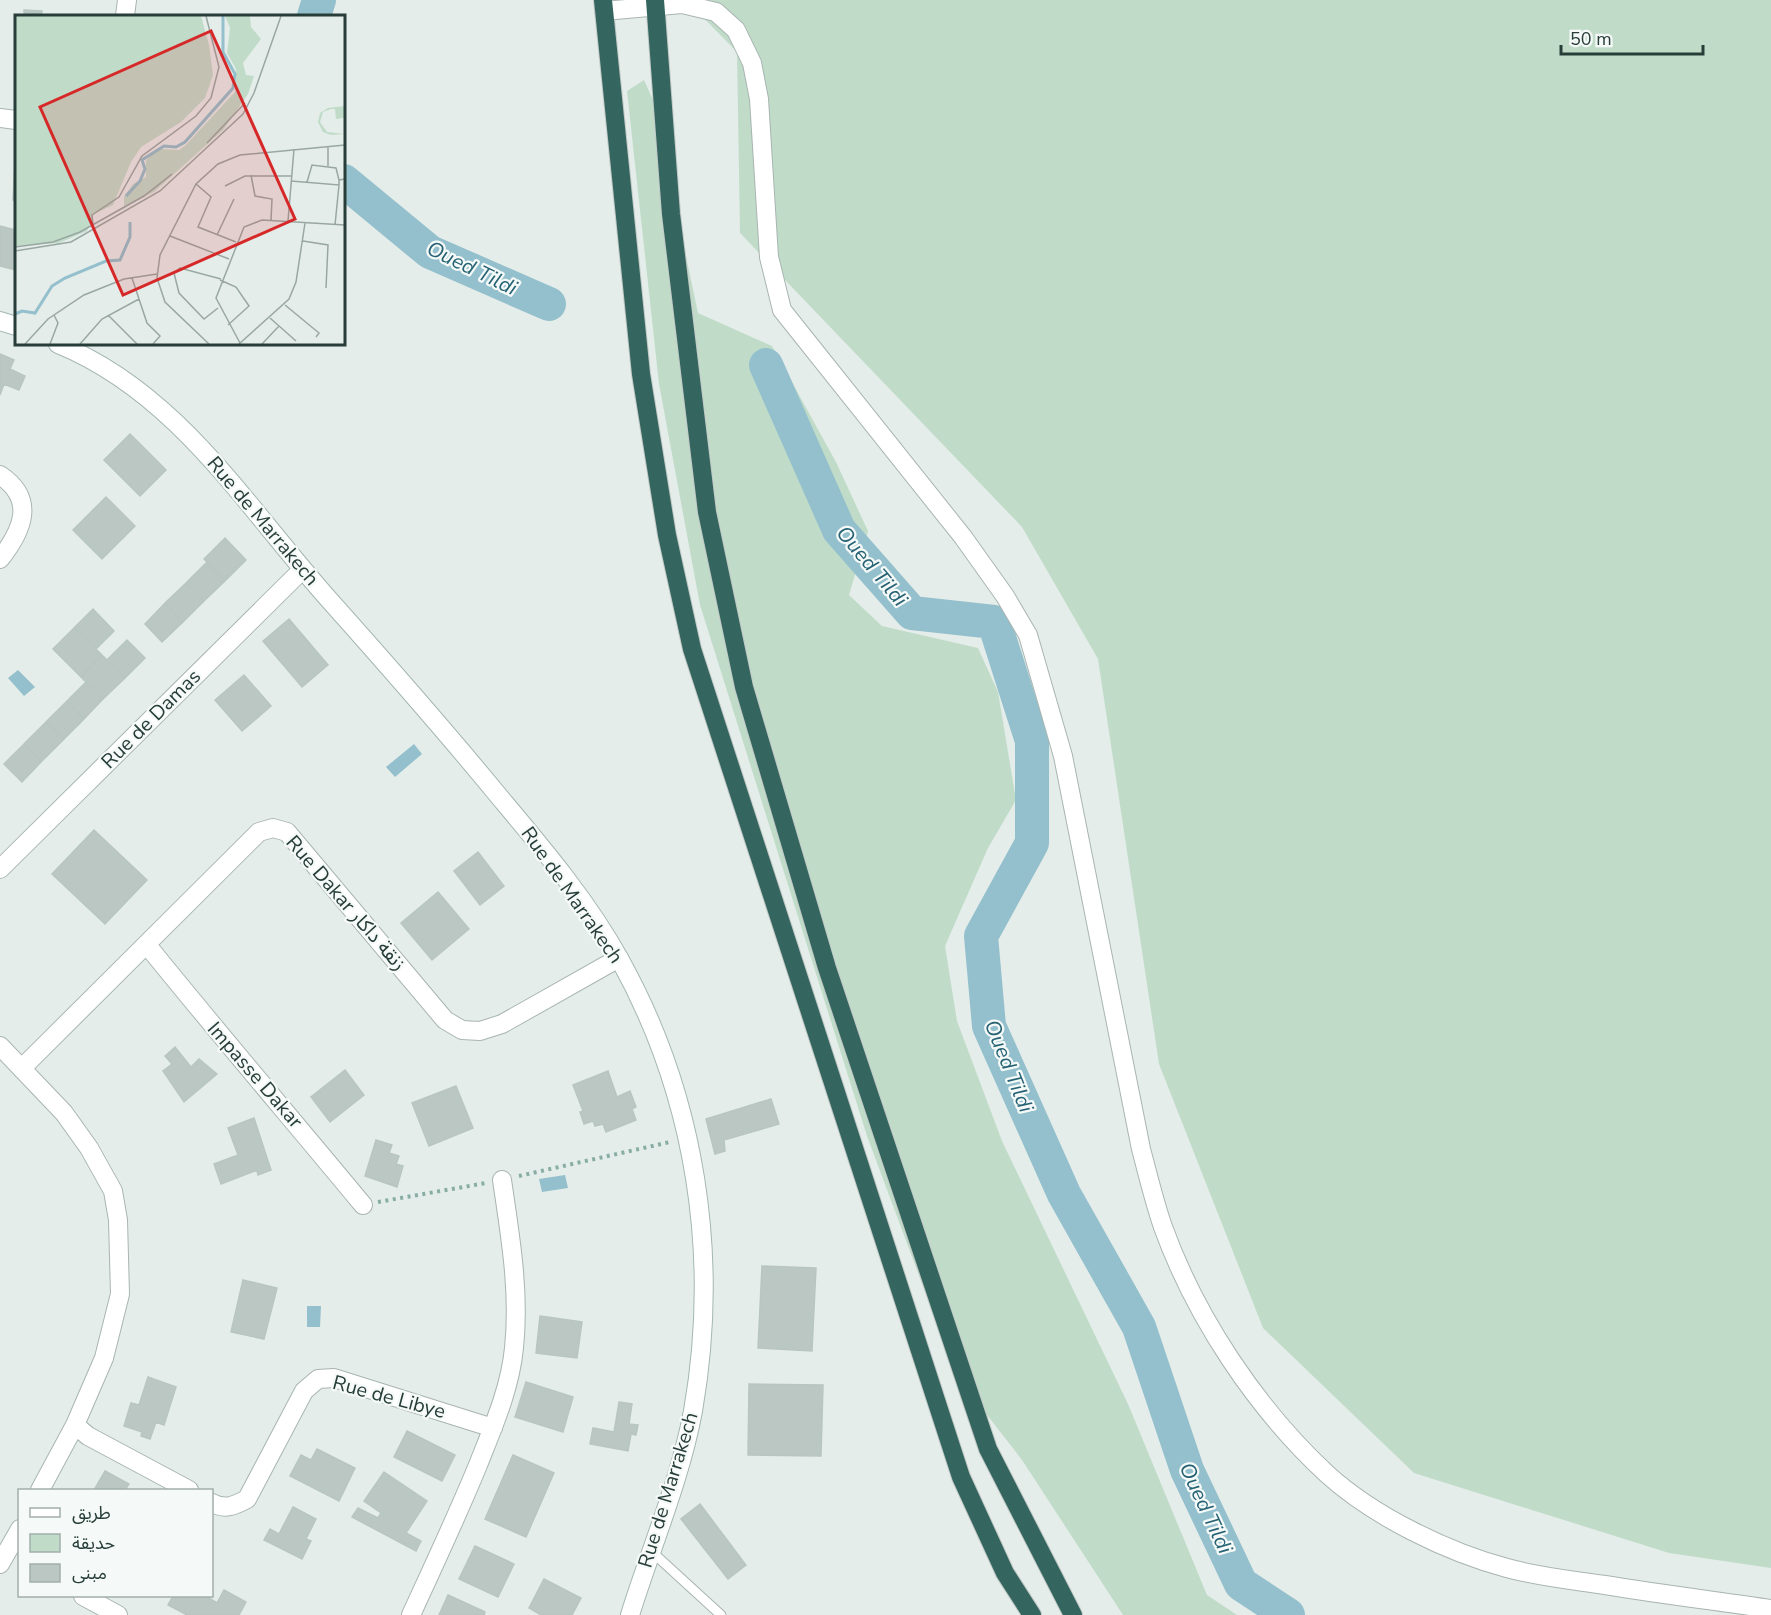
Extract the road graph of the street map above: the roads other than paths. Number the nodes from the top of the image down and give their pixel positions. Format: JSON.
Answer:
{"nodes":[{"id":1,"x":127,"y":0,"type":"edge"},
{"id":2,"x":683,"y":2,"type":"edge"},
{"id":3,"x":656,"y":3,"type":"edge"},
{"id":4,"x":604,"y":6,"type":"edge"},
{"id":5,"x":125,"y":15,"type":"edge"},
{"id":6,"x":0,"y":118,"type":"edge"},
{"id":7,"x":15,"y":120,"type":"edge"},
{"id":8,"x":0,"y":321,"type":"edge"},
{"id":9,"x":15,"y":326,"type":"edge"},
{"id":10,"x":61,"y":345,"type":"edge"},
{"id":11,"x":0,"y":475,"type":"edge"},
{"id":12,"x":0,"y":559,"type":"edge"},
{"id":13,"x":302,"y":570,"type":"junction"},
{"id":14,"x":0,"y":869,"type":"edge"},
{"id":15,"x":147,"y":945,"type":"junction"},
{"id":16,"x":619,"y":958,"type":"junction"},
{"id":17,"x":0,"y":1046,"type":"edge"},
{"id":18,"x":22,"y":1068,"type":"junction"},
{"id":19,"x":502,"y":1180,"type":"road end"},
{"id":20,"x":363,"y":1205,"type":"road end"},
{"id":21,"x":75,"y":1425,"type":"junction"},
{"id":22,"x":493,"y":1428,"type":"junction"},
{"id":23,"x":41,"y":1489,"type":"edge"},
{"id":24,"x":185,"y":1489,"type":"edge"},
{"id":25,"x":213,"y":1504,"type":"edge"},
{"id":26,"x":18,"y":1534,"type":"edge"},
{"id":27,"x":651,"y":1551,"type":"junction"},
{"id":28,"x":9,"y":1559,"type":"edge"},
{"id":29,"x":85,"y":1597,"type":"edge"},
{"id":30,"x":1771,"y":1609,"type":"edge"},
{"id":31,"x":118,"y":1615,"type":"edge"},
{"id":32,"x":411,"y":1615,"type":"edge"},
{"id":33,"x":630,"y":1615,"type":"edge"},
{"id":34,"x":721,"y":1615,"type":"edge"},
{"id":35,"x":1032,"y":1615,"type":"edge"},
{"id":36,"x":1073,"y":1615,"type":"edge"}],
"edges":[{"from":1,"to":5,"type":"street"},
{"from":2,"to":3,"type":"street"},
{"from":2,"to":30,"type":"street"},
{"from":3,"to":4,"type":"street"},
{"from":3,"to":36,"type":"highway"},
{"from":4,"to":35,"type":"highway"},
{"from":6,"to":7,"type":"street"},
{"from":8,"to":9,"type":"street"},
{"from":10,"to":13,"type":"street","name":"Rue de Marrakech"},
{"from":11,"to":12,"type":"street"},
{"from":13,"to":14,"type":"street","name":"Rue de Damas"},
{"from":13,"to":16,"type":"street","name":"Rue de Marrakech"},
{"from":15,"to":16,"type":"street","name":"Rue Dakar زنقة داكار"},
{"from":15,"to":18,"type":"street","name":"Rue Dakar زنقة داكار"},
{"from":15,"to":20,"type":"street","name":"Impasse Dakar"},
{"from":16,"to":27,"type":"street","name":"Rue de Marrakech"},
{"from":17,"to":18,"type":"street"},
{"from":18,"to":21,"type":"street"},
{"from":19,"to":22,"type":"street"},
{"from":21,"to":23,"type":"street"},
{"from":21,"to":24,"type":"street"},
{"from":22,"to":25,"type":"street","name":"Rue de Libye"},
{"from":22,"to":32,"type":"street"},
{"from":26,"to":28,"type":"street"},
{"from":27,"to":33,"type":"street","name":"Rue de Marrakech"},
{"from":27,"to":34,"type":"lane"},
{"from":29,"to":31,"type":"street"}]}
